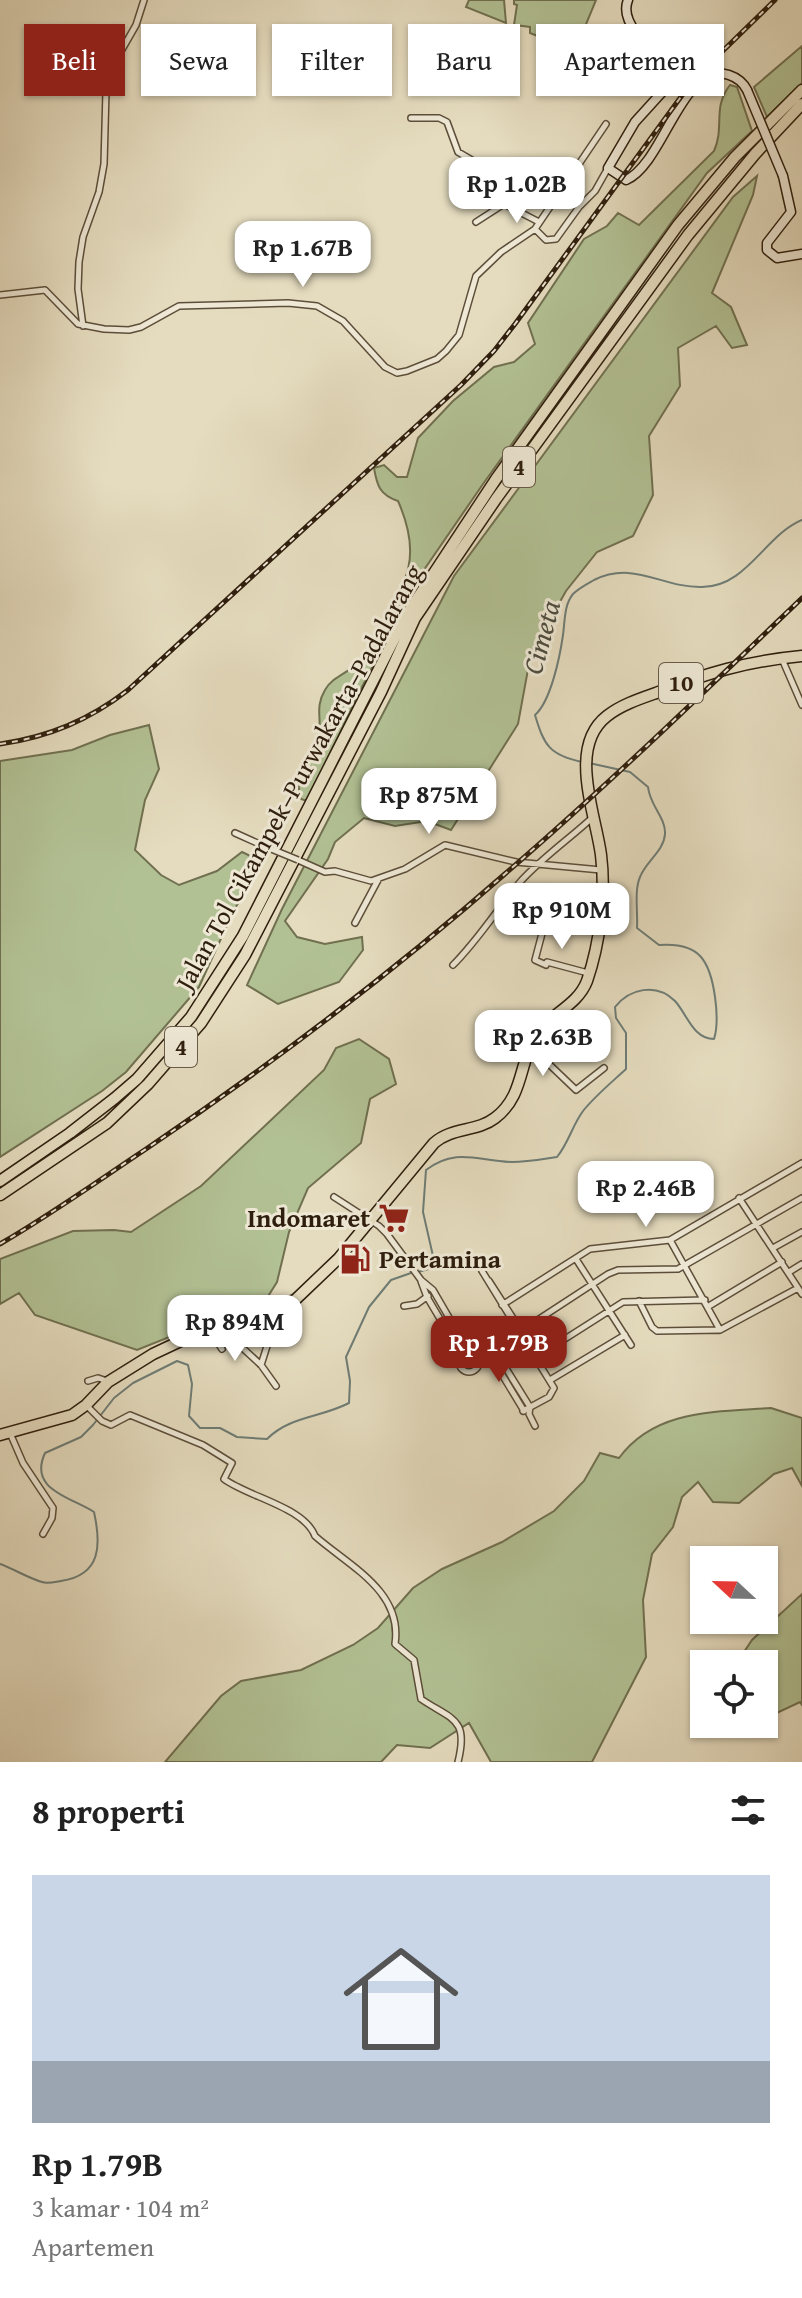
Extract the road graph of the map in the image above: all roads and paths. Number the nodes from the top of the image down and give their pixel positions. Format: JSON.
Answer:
{"nodes":[{"id":1,"x":144,"y":0,"type":"edge"},
{"id":2,"x":628,"y":0,"type":"edge"},
{"id":3,"x":802,"y":90,"type":"edge"},
{"id":4,"x":802,"y":104,"type":"edge"},
{"id":5,"x":411,"y":118,"type":"dead end"},
{"id":6,"x":606,"y":124,"type":"dead end"},
{"id":7,"x":608,"y":168,"type":"junction"},
{"id":8,"x":502,"y":204,"type":"junction"},
{"id":9,"x":476,"y":222,"type":"dead end"},
{"id":10,"x":539,"y":222,"type":"junction"},
{"id":11,"x":535,"y":229,"type":"junction"},
{"id":12,"x":802,"y":254,"type":"edge"},
{"id":13,"x":0,"y":295,"type":"edge"},
{"id":14,"x":84,"y":327,"type":"junction"},
{"id":15,"x":802,"y":656,"type":"edge"},
{"id":16,"x":782,"y":658,"type":"junction"},
{"id":17,"x":802,"y":705,"type":"edge"},
{"id":18,"x":593,"y":817,"type":"junction"},
{"id":19,"x":235,"y":833,"type":"dead end"},
{"id":20,"x":540,"y":864,"type":"junction"},
{"id":21,"x":602,"y":870,"type":"junction"},
{"id":22,"x":378,"y":879,"type":"junction"},
{"id":23,"x":355,"y":923,"type":"dead end"},
{"id":24,"x":544,"y":926,"type":"dead end"},
{"id":25,"x":453,"y":965,"type":"dead end"},
{"id":26,"x":589,"y":973,"type":"junction"},
{"id":27,"x":530,"y":1046,"type":"junction"},
{"id":28,"x":604,"y":1068,"type":"dead end"},
{"id":29,"x":802,"y":1163,"type":"edge"},
{"id":30,"x":14,"y":1179,"type":"junction"},
{"id":31,"x":0,"y":1181,"type":"edge"},
{"id":32,"x":0,"y":1195,"type":"edge"},
{"id":33,"x":334,"y":1197,"type":"dead end"},
{"id":34,"x":739,"y":1198,"type":"junction"},
{"id":35,"x":802,"y":1198,"type":"edge"},
{"id":36,"x":371,"y":1220,"type":"junction"},
{"id":37,"x":756,"y":1223,"type":"junction"},
{"id":38,"x":802,"y":1232,"type":"edge"},
{"id":39,"x":670,"y":1240,"type":"junction"},
{"id":40,"x":773,"y":1248,"type":"junction"},
{"id":41,"x":575,"y":1258,"type":"junction"},
{"id":42,"x":782,"y":1262,"type":"junction"},
{"id":43,"x":802,"y":1264,"type":"edge"},
{"id":44,"x":686,"y":1265,"type":"junction"},
{"id":45,"x":482,"y":1271,"type":"dead end"},
{"id":46,"x":789,"y":1272,"type":"junction"},
{"id":47,"x":420,"y":1278,"type":"junction"},
{"id":48,"x":593,"y":1284,"type":"junction"},
{"id":49,"x":800,"y":1291,"type":"edge"},
{"id":50,"x":434,"y":1292,"type":"junction"},
{"id":51,"x":427,"y":1297,"type":"junction"},
{"id":52,"x":705,"y":1300,"type":"junction"},
{"id":53,"x":639,"y":1301,"type":"junction"},
{"id":54,"x":503,"y":1304,"type":"junction"},
{"id":55,"x":404,"y":1306,"type":"dead end"},
{"id":56,"x":709,"y":1306,"type":"junction"},
{"id":57,"x":610,"y":1310,"type":"junction"},
{"id":58,"x":243,"y":1318,"type":"junction"},
{"id":59,"x":228,"y":1323,"type":"junction"},
{"id":60,"x":720,"y":1330,"type":"junction"},
{"id":61,"x":210,"y":1331,"type":"junction"},
{"id":62,"x":520,"y":1331,"type":"junction"},
{"id":63,"x":625,"y":1335,"type":"junction"},
{"id":64,"x":631,"y":1345,"type":"dead end"},
{"id":65,"x":222,"y":1349,"type":"dead end"},
{"id":66,"x":492,"y":1349,"type":"junction"},
{"id":67,"x":469,"y":1352,"type":"junction"},
{"id":68,"x":462,"y":1356,"type":"junction"},
{"id":69,"x":536,"y":1357,"type":"junction"},
{"id":70,"x":478,"y":1358,"type":"junction"},
{"id":71,"x":261,"y":1365,"type":"junction"},
{"id":72,"x":549,"y":1379,"type":"junction"},
{"id":73,"x":88,"y":1381,"type":"dead end"},
{"id":74,"x":108,"y":1382,"type":"junction"},
{"id":75,"x":276,"y":1386,"type":"dead end"},
{"id":76,"x":86,"y":1405,"type":"junction"},
{"id":77,"x":527,"y":1410,"type":"junction"},
{"id":78,"x":535,"y":1426,"type":"dead end"},
{"id":79,"x":5,"y":1434,"type":"edge"},
{"id":80,"x":43,"y":1534,"type":"dead end"},
{"id":81,"x":458,"y":1762,"type":"edge"}],
"edges":[{"from":1,"to":14,"type":"street"},
{"from":2,"to":7,"type":"street"},
{"from":3,"to":30,"type":"highway","name":"Jalan Tol Cikampek–Purwakarta–Padalarang","number":"4"},
{"from":4,"to":30,"type":"highway","name":"Jalan Tol Cikampek–Purwakarta–Padalarang","number":"4"},
{"from":5,"to":8,"type":"street"},
{"from":6,"to":10,"type":"street"},
{"from":7,"to":11,"type":"street"},
{"from":7,"to":12,"type":"street","bridge":true},
{"from":8,"to":9,"type":"street"},
{"from":8,"to":10,"type":"street"},
{"from":10,"to":11,"type":"street"},
{"from":11,"to":14,"type":"street"},
{"from":13,"to":14,"type":"street"},
{"from":15,"to":16,"type":"highway","number":"10"},
{"from":16,"to":17,"type":"street"},
{"from":16,"to":18,"type":"highway","number":"10"},
{"from":18,"to":20,"type":"street"},
{"from":18,"to":21,"type":"highway","number":"10"},
{"from":19,"to":22,"type":"street","bridge":true},
{"from":20,"to":21,"type":"street"},
{"from":20,"to":22,"type":"street"},
{"from":20,"to":25,"type":"street"},
{"from":21,"to":26,"type":"highway","number":"10"},
{"from":22,"to":23,"type":"street"},
{"from":24,"to":26,"type":"street"},
{"from":26,"to":27,"type":"highway","number":"10"},
{"from":27,"to":28,"type":"street"},
{"from":27,"to":36,"type":"highway","number":"10"},
{"from":29,"to":34,"type":"street"},
{"from":30,"to":31,"type":"highway","name":"Jalan Tol Cikampek–Purwakarta–Padalarang","number":"4"},
{"from":30,"to":32,"type":"highway","name":"Jalan Tol Cikampek–Purwakarta–Padalarang","number":"4"},
{"from":33,"to":36,"type":"street"},
{"from":34,"to":37,"type":"street"},
{"from":34,"to":39,"type":"street"},
{"from":35,"to":37,"type":"street"},
{"from":36,"to":47,"type":"street"},
{"from":36,"to":58,"type":"highway","number":"10"},
{"from":37,"to":40,"type":"street"},
{"from":37,"to":44,"type":"street"},
{"from":38,"to":40,"type":"street"},
{"from":39,"to":41,"type":"street"},
{"from":39,"to":44,"type":"street"},
{"from":40,"to":42,"type":"street"},
{"from":41,"to":48,"type":"street"},
{"from":41,"to":54,"type":"street"},
{"from":42,"to":46,"type":"street"},
{"from":42,"to":56,"type":"street"},
{"from":43,"to":46,"type":"street"},
{"from":44,"to":48,"type":"street"},
{"from":44,"to":52,"type":"street"},
{"from":45,"to":54,"type":"street"},
{"from":46,"to":49,"type":"street"},
{"from":47,"to":50,"type":"street"},
{"from":47,"to":51,"type":"street"},
{"from":48,"to":57,"type":"street"},
{"from":48,"to":62,"type":"street"},
{"from":49,"to":60,"type":"street"},
{"from":50,"to":51,"type":"street"},
{"from":50,"to":67,"type":"street"},
{"from":51,"to":55,"type":"street"},
{"from":51,"to":68,"type":"street"},
{"from":52,"to":53,"type":"street"},
{"from":52,"to":56,"type":"street"},
{"from":53,"to":57,"type":"street"},
{"from":53,"to":60,"type":"street"},
{"from":54,"to":62,"type":"street"},
{"from":56,"to":60,"type":"street"},
{"from":57,"to":63,"type":"street"},
{"from":57,"to":69,"type":"street"},
{"from":58,"to":59,"type":"highway","number":"10"},
{"from":58,"to":71,"type":"street"},
{"from":59,"to":61,"type":"highway","number":"10"},
{"from":59,"to":71,"type":"street"},
{"from":61,"to":65,"type":"street"},
{"from":61,"to":74,"type":"highway","number":"10"},
{"from":62,"to":66,"type":"street"},
{"from":62,"to":69,"type":"street"},
{"from":63,"to":64,"type":"street"},
{"from":63,"to":72,"type":"street"},
{"from":66,"to":70,"type":"street"},
{"from":66,"to":77,"type":"street"},
{"from":67,"to":68,"type":"street"},
{"from":67,"to":70,"type":"street"},
{"from":68,"to":70,"type":"street"},
{"from":69,"to":72,"type":"street"},
{"from":71,"to":75,"type":"street"},
{"from":72,"to":77,"type":"street"},
{"from":73,"to":74,"type":"street"},
{"from":74,"to":76,"type":"highway","number":"10"},
{"from":76,"to":79,"type":"highway","number":"10"},
{"from":76,"to":81,"type":"street"},
{"from":77,"to":78,"type":"street"},
{"from":79,"to":80,"type":"street"}]}
